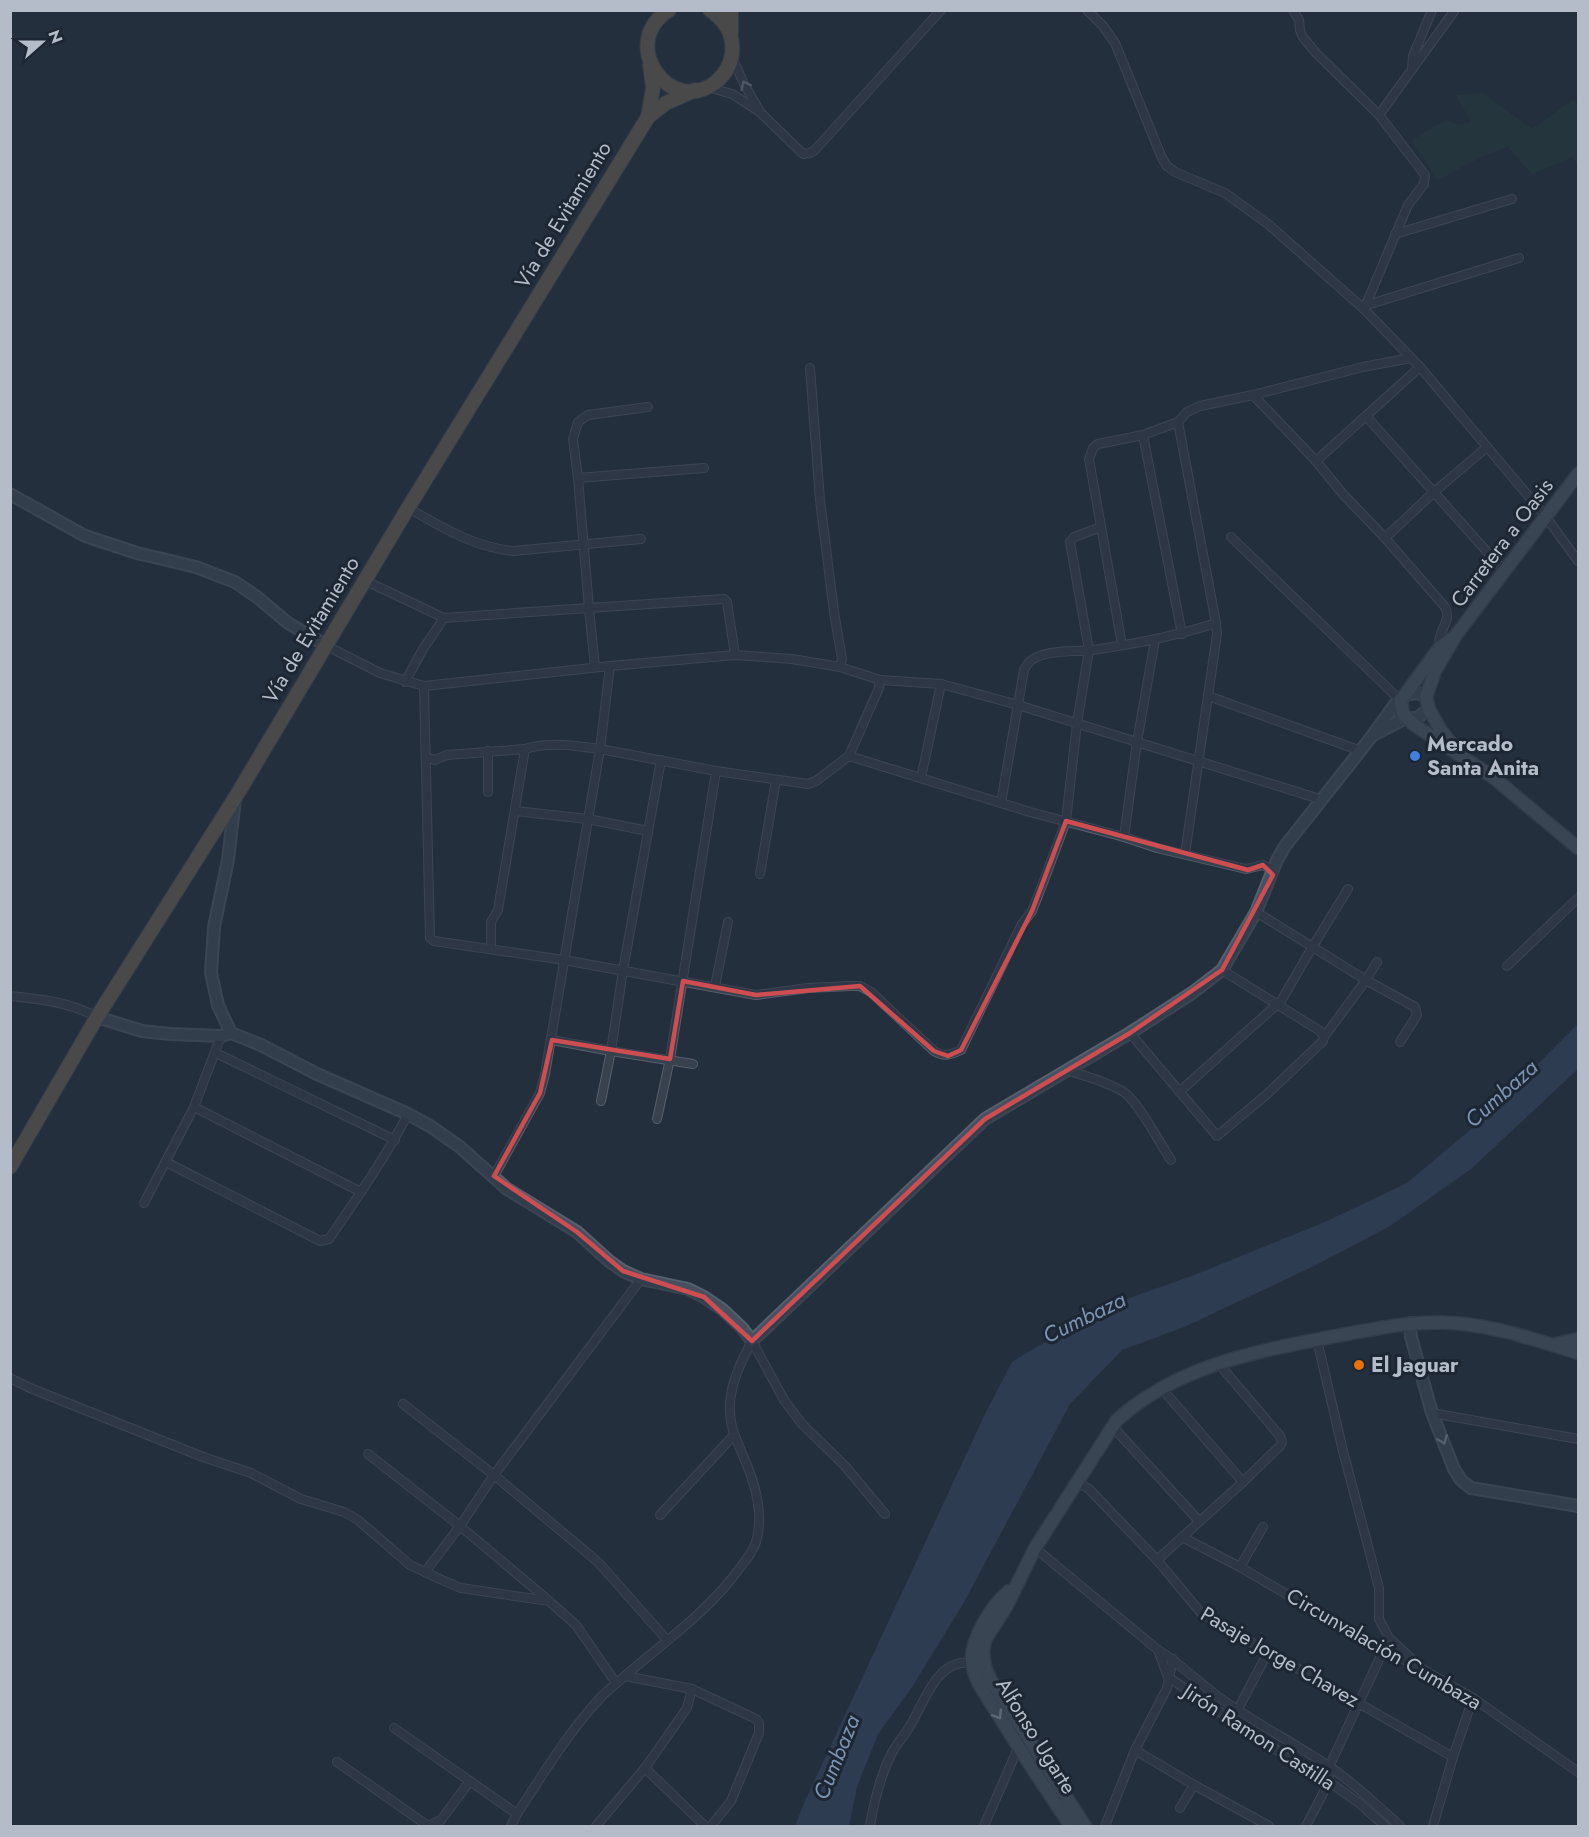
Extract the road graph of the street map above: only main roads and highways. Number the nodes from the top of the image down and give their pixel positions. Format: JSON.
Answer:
{"nodes":[{"id":1,"x":669,"y":10,"type":"edge"},
{"id":2,"x":710,"y":10,"type":"edge"},
{"id":3,"x":731,"y":10,"type":"edge"},
{"id":4,"x":731,"y":38,"type":"junction"},
{"id":5,"x":649,"y":60,"type":"junction"},
{"id":6,"x":701,"y":89,"type":"junction"},
{"id":7,"x":648,"y":117,"type":"junction"},
{"id":8,"x":1578,"y":474,"type":"edge"},
{"id":9,"x":1456,"y":634,"type":"junction"},
{"id":10,"x":1460,"y":754,"type":"junction"},
{"id":11,"x":1578,"y":848,"type":"edge"},
{"id":12,"x":10,"y":1167,"type":"edge"},
{"id":13,"x":1578,"y":1339,"type":"edge"},
{"id":14,"x":1552,"y":1345,"type":"junction"},
{"id":15,"x":1578,"y":1353,"type":"edge"},
{"id":16,"x":1019,"y":1582,"type":"junction"},
{"id":17,"x":1068,"y":1825,"type":"edge"},
{"id":18,"x":1085,"y":1827,"type":"edge"}],
"edges":[{"from":1,"to":5,"type":"highway","name":"Vía de Evitamiento"},
{"from":2,"to":4,"type":"highway"},
{"from":3,"to":4,"type":"highway"},
{"from":4,"to":6,"type":"highway"},
{"from":5,"to":6,"type":"highway"},
{"from":5,"to":7,"type":"highway","name":"Vía de Evitamiento"},
{"from":6,"to":7,"type":"highway","name":"Vía de Evitamiento"},
{"from":7,"to":12,"type":"highway","name":"Vía de Evitamiento"},
{"from":8,"to":9,"type":"main road","name":"Carretera a Oasis"},
{"from":9,"to":10,"type":"main road","name":"Carretera a Oasis"},
{"from":9,"to":10,"type":"main road","name":"Carretera a Oasis"},
{"from":10,"to":11,"type":"main road"},
{"from":13,"to":14,"type":"main road"},
{"from":14,"to":15,"type":"main road"},
{"from":14,"to":16,"type":"main road"},
{"from":16,"to":17,"type":"main road","name":"Alfonso Ugarte","one_way":true},
{"from":16,"to":18,"type":"main road"}]}
